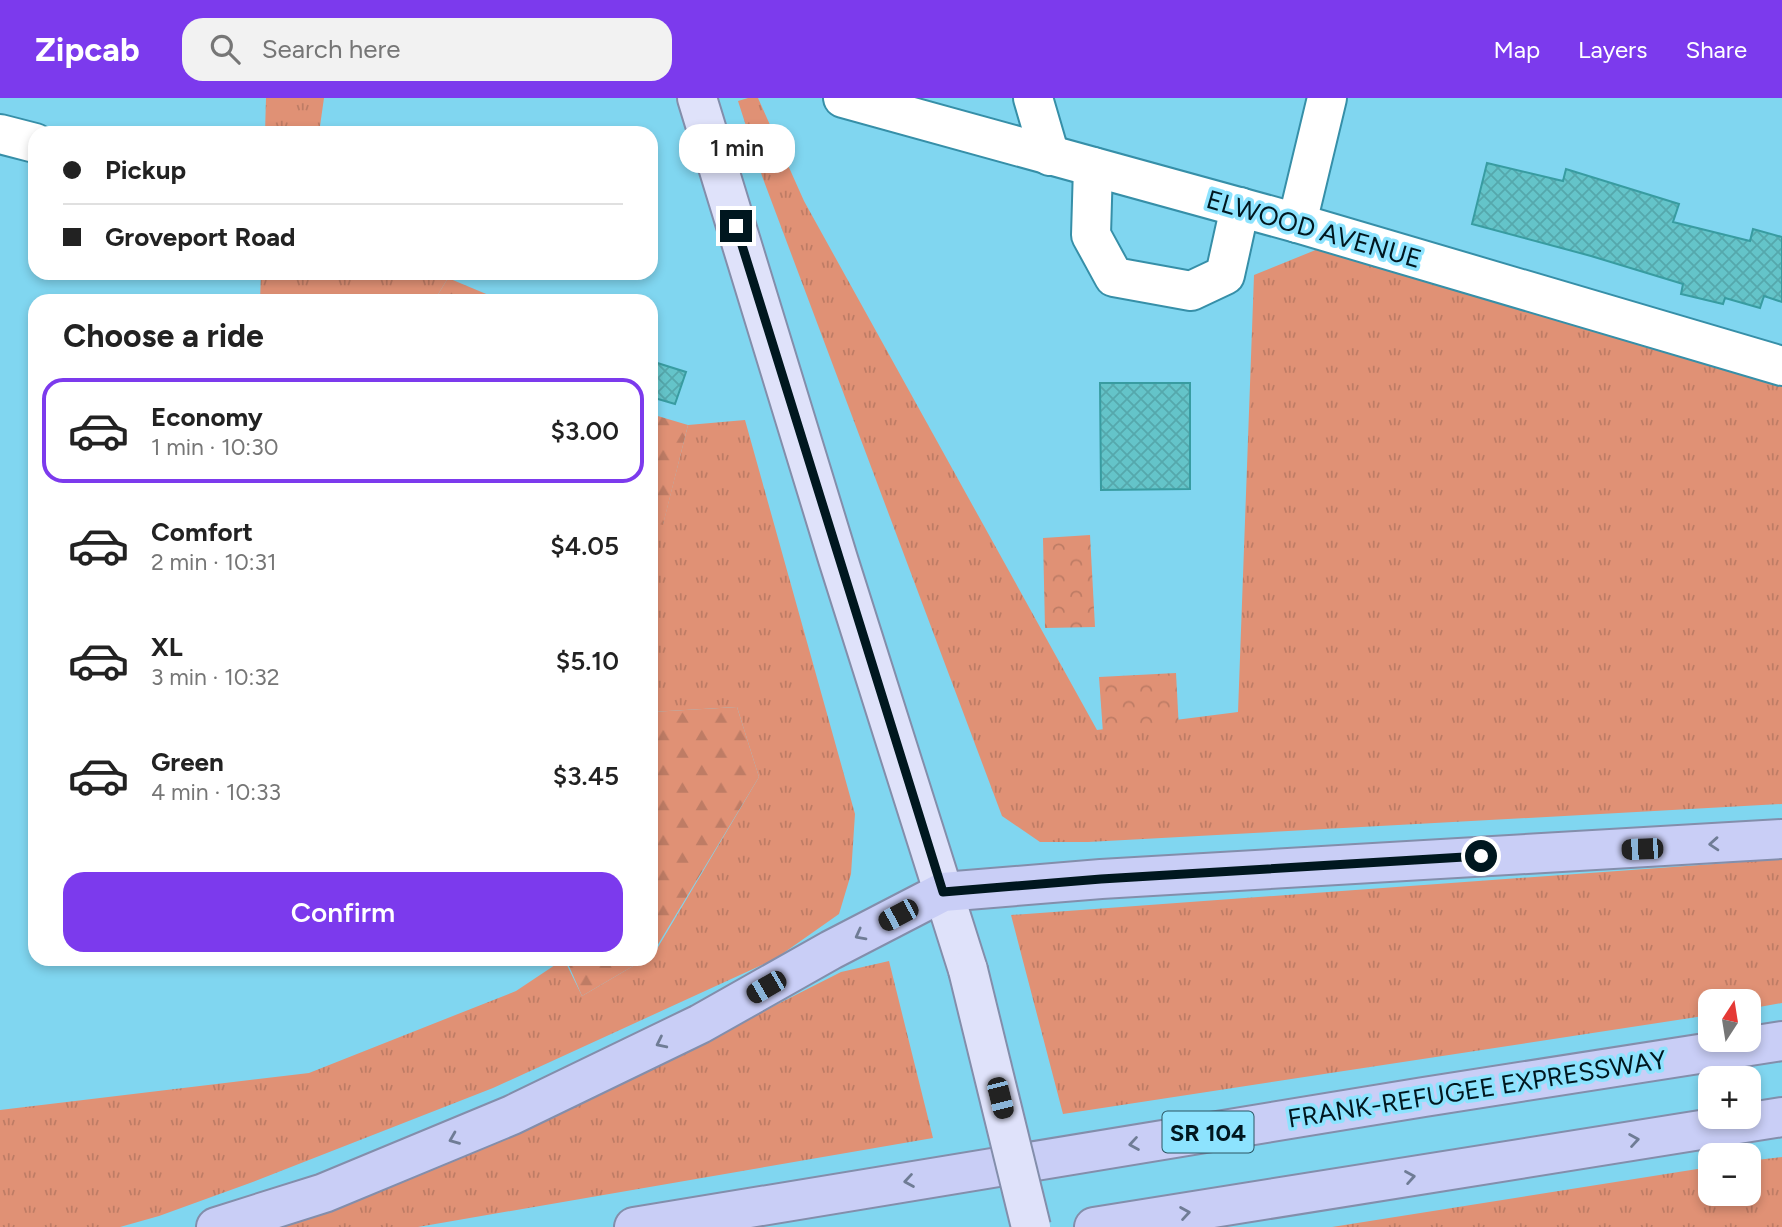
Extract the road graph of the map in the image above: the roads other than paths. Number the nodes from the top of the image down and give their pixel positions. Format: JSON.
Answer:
{"nodes":[{"id":1,"x":697,"y":98,"type":"edge"},
{"id":2,"x":844,"y":98,"type":"edge"},
{"id":3,"x":1033,"y":98,"type":"edge"},
{"id":4,"x":1327,"y":98,"type":"edge"},
{"id":5,"x":0,"y":134,"type":"edge"},
{"id":6,"x":28,"y":141,"type":"edge"},
{"id":7,"x":1051,"y":156,"type":"junction"},
{"id":8,"x":1093,"y":167,"type":"junction"},
{"id":9,"x":1240,"y":207,"type":"junction"},
{"id":10,"x":1297,"y":223,"type":"junction"},
{"id":11,"x":1782,"y":366,"type":"edge"},
{"id":12,"x":1782,"y":839,"type":"edge"},
{"id":13,"x":943,"y":892,"type":"junction"},
{"id":14,"x":1782,"y":1041,"type":"edge"},
{"id":15,"x":1782,"y":1117,"type":"edge"},
{"id":16,"x":216,"y":1227,"type":"edge"},
{"id":17,"x":634,"y":1227,"type":"edge"},
{"id":18,"x":1031,"y":1227,"type":"edge"},
{"id":19,"x":1094,"y":1227,"type":"edge"}],
"edges":[{"from":1,"to":13,"type":"main road"},
{"from":2,"to":7,"type":"street","name":"ELWOOD AVENUE"},
{"from":3,"to":7,"type":"street"},
{"from":4,"to":10,"type":"street"},
{"from":5,"to":6,"type":"street"},
{"from":7,"to":8,"type":"street","name":"ELWOOD AVENUE"},
{"from":8,"to":9,"type":"street","name":"ELWOOD AVENUE"},
{"from":8,"to":9,"type":"street"},
{"from":9,"to":10,"type":"street","name":"ELWOOD AVENUE"},
{"from":10,"to":11,"type":"street","name":"ELWOOD AVENUE"},
{"from":12,"to":13,"type":"highway","one_way":true},
{"from":13,"to":16,"type":"highway","one_way":true},
{"from":13,"to":18,"type":"main road","bridge":true},
{"from":14,"to":17,"type":"highway","name":"FRANK-REFUGEE EXPRESSWAY","number":"SR 104","one_way":true},
{"from":19,"to":15,"type":"highway","one_way":true}]}
